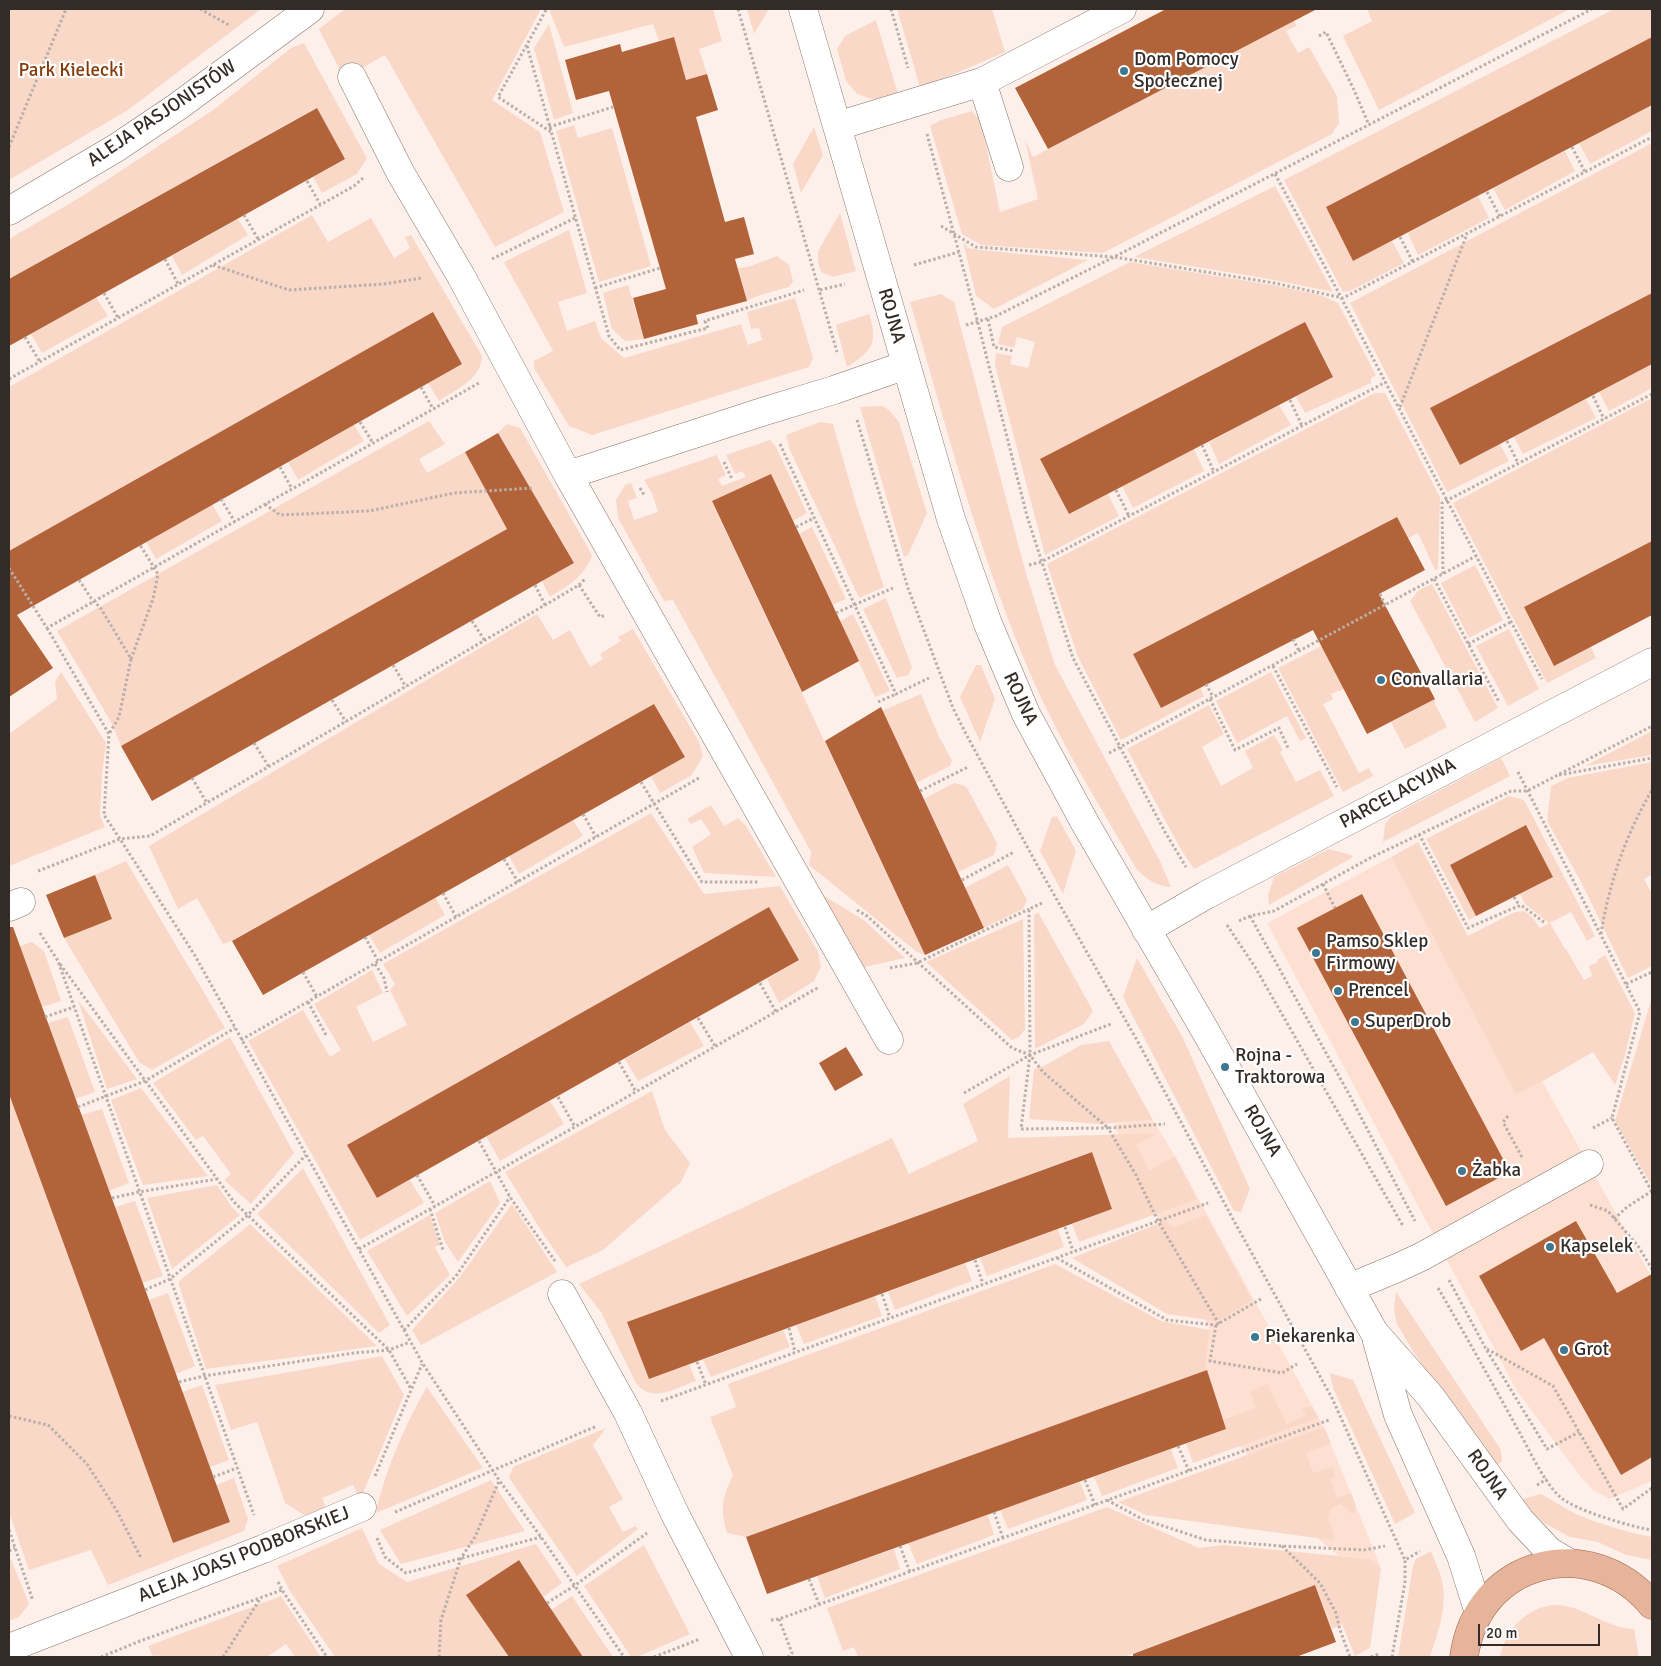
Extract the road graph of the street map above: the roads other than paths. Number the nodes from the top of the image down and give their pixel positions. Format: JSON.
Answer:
{"nodes":[{"id":1,"x":310,"y":9,"type":"edge"},
{"id":2,"x":803,"y":9,"type":"edge"},
{"id":3,"x":1122,"y":9,"type":"edge"},
{"id":4,"x":352,"y":77,"type":"dead end"},
{"id":5,"x":982,"y":82,"type":"junction"},
{"id":6,"x":837,"y":126,"type":"junction"},
{"id":7,"x":1009,"y":167,"type":"dead end"},
{"id":8,"x":9,"y":211,"type":"edge"},
{"id":9,"x":906,"y":365,"type":"junction"},
{"id":10,"x":568,"y":474,"type":"junction"},
{"id":11,"x":1652,"y":662,"type":"edge"},
{"id":12,"x":1146,"y":930,"type":"junction"},
{"id":13,"x":888,"y":1040,"type":"dead end"},
{"id":14,"x":1589,"y":1164,"type":"dead end"},
{"id":15,"x":1350,"y":1288,"type":"junction"},
{"id":16,"x":562,"y":1294,"type":"dead end"},
{"id":17,"x":1374,"y":1332,"type":"junction"},
{"id":18,"x":366,"y":1515,"type":"road end"},
{"id":19,"x":1569,"y":1563,"type":"junction"},
{"id":20,"x":1647,"y":1594,"type":"edge"},
{"id":21,"x":1479,"y":1613,"type":"junction"},
{"id":22,"x":9,"y":1648,"type":"edge"},
{"id":23,"x":749,"y":1657,"type":"edge"},
{"id":24,"x":1464,"y":1657,"type":"edge"}],
"edges":[{"from":1,"to":8,"type":"street","name":"ALEJA PASJONISTÓW"},
{"from":2,"to":6,"type":"street","name":"ROJNA"},
{"from":3,"to":5,"type":"street"},
{"from":4,"to":10,"type":"street"},
{"from":5,"to":6,"type":"street"},
{"from":5,"to":7,"type":"street"},
{"from":6,"to":9,"type":"street","name":"ROJNA"},
{"from":9,"to":10,"type":"street"},
{"from":9,"to":12,"type":"street","name":"ROJNA"},
{"from":10,"to":13,"type":"street"},
{"from":11,"to":12,"type":"street","name":"PARCELACYJNA"},
{"from":12,"to":15,"type":"street","name":"ROJNA"},
{"from":14,"to":15,"type":"street"},
{"from":15,"to":17,"type":"street","name":"ROJNA"},
{"from":16,"to":23,"type":"street"},
{"from":17,"to":19,"type":"street","name":"ROJNA"},
{"from":17,"to":21,"type":"street","name":"ROJNA"},
{"from":18,"to":22,"type":"street","name":"ALEJA JOASI PODBORSKIEJ"},
{"from":19,"to":20,"type":"main road"},
{"from":19,"to":21,"type":"main road"},
{"from":21,"to":24,"type":"main road"}]}
